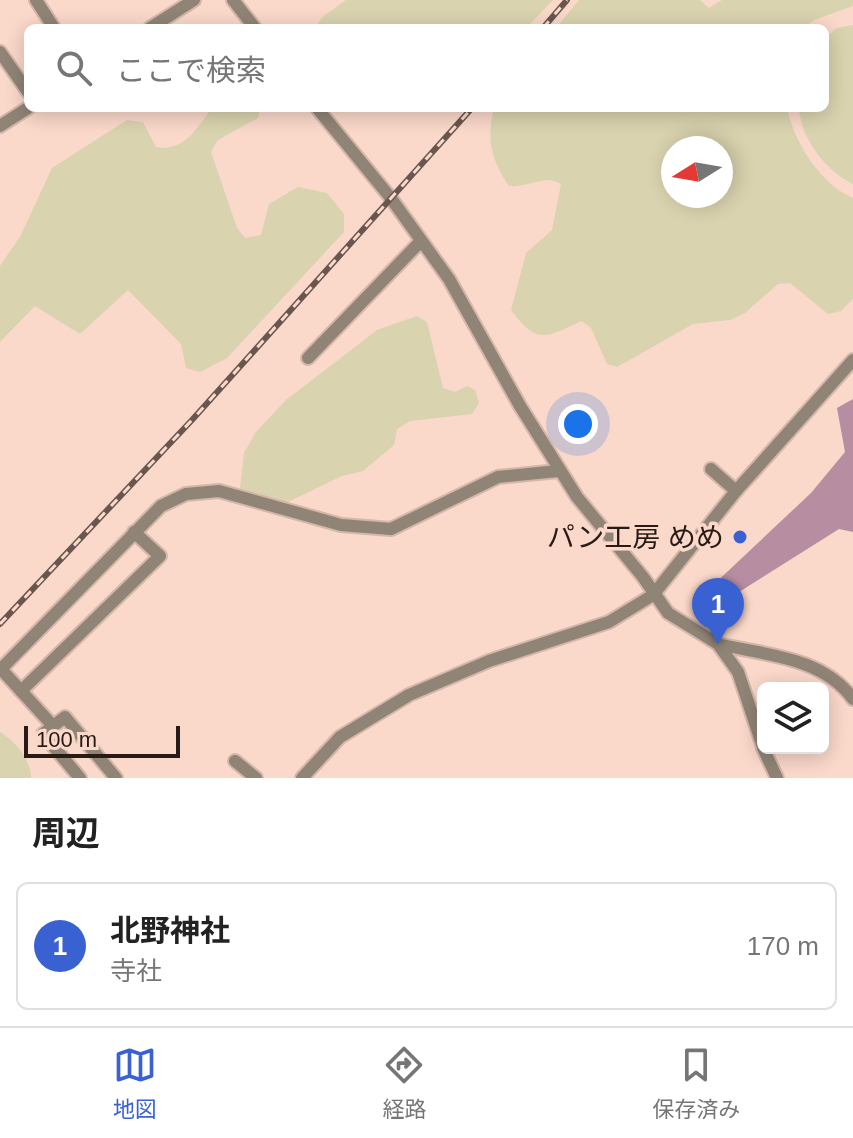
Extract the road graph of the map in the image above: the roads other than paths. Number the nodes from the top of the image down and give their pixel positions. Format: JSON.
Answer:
{"nodes":[{"id":1,"x":36,"y":0,"type":"edge"},
{"id":2,"x":194,"y":0,"type":"edge"},
{"id":3,"x":233,"y":0,"type":"edge"},
{"id":4,"x":51,"y":24,"type":"edge"},
{"id":5,"x":156,"y":24,"type":"edge"},
{"id":6,"x":252,"y":24,"type":"edge"},
{"id":7,"x":0,"y":52,"type":"edge"},
{"id":8,"x":24,"y":86,"type":"edge"},
{"id":9,"x":24,"y":111,"type":"edge"},
{"id":10,"x":320,"y":112,"type":"edge"},
{"id":11,"x":0,"y":126,"type":"edge"},
{"id":12,"x":420,"y":242,"type":"junction"},
{"id":13,"x":308,"y":358,"type":"dead end"},
{"id":14,"x":853,"y":360,"type":"edge"},
{"id":15,"x":711,"y":469,"type":"dead end"},
{"id":16,"x":558,"y":471,"type":"junction"},
{"id":17,"x":736,"y":491,"type":"junction"},
{"id":18,"x":134,"y":532,"type":"junction"},
{"id":19,"x":653,"y":595,"type":"junction"},
{"id":20,"x":718,"y":644,"type":"junction"},
{"id":21,"x":0,"y":670,"type":"edge"},
{"id":22,"x":21,"y":691,"type":"junction"},
{"id":23,"x":853,"y":699,"type":"edge"},
{"id":24,"x":53,"y":726,"type":"junction"},
{"id":25,"x":757,"y":730,"type":"edge"},
{"id":26,"x":766,"y":754,"type":"edge"},
{"id":27,"x":235,"y":761,"type":"dead end"},
{"id":28,"x":80,"y":778,"type":"edge"},
{"id":29,"x":116,"y":778,"type":"edge"},
{"id":30,"x":256,"y":778,"type":"edge"},
{"id":31,"x":302,"y":778,"type":"edge"},
{"id":32,"x":777,"y":778,"type":"edge"}],
"edges":[{"from":1,"to":4,"type":"street"},
{"from":2,"to":5,"type":"street"},
{"from":3,"to":6,"type":"street"},
{"from":7,"to":8,"type":"street"},
{"from":9,"to":11,"type":"street"},
{"from":10,"to":12,"type":"street"},
{"from":12,"to":13,"type":"street"},
{"from":12,"to":16,"type":"street"},
{"from":14,"to":17,"type":"street"},
{"from":15,"to":17,"type":"street"},
{"from":16,"to":18,"type":"street"},
{"from":16,"to":19,"type":"street"},
{"from":17,"to":19,"type":"street"},
{"from":18,"to":21,"type":"street"},
{"from":18,"to":22,"type":"street"},
{"from":19,"to":20,"type":"street"},
{"from":19,"to":31,"type":"street"},
{"from":20,"to":23,"type":"street"},
{"from":20,"to":25,"type":"street"},
{"from":21,"to":22,"type":"street"},
{"from":22,"to":24,"type":"street"},
{"from":24,"to":28,"type":"street"},
{"from":24,"to":29,"type":"street"},
{"from":26,"to":32,"type":"street"},
{"from":27,"to":30,"type":"street"}]}
